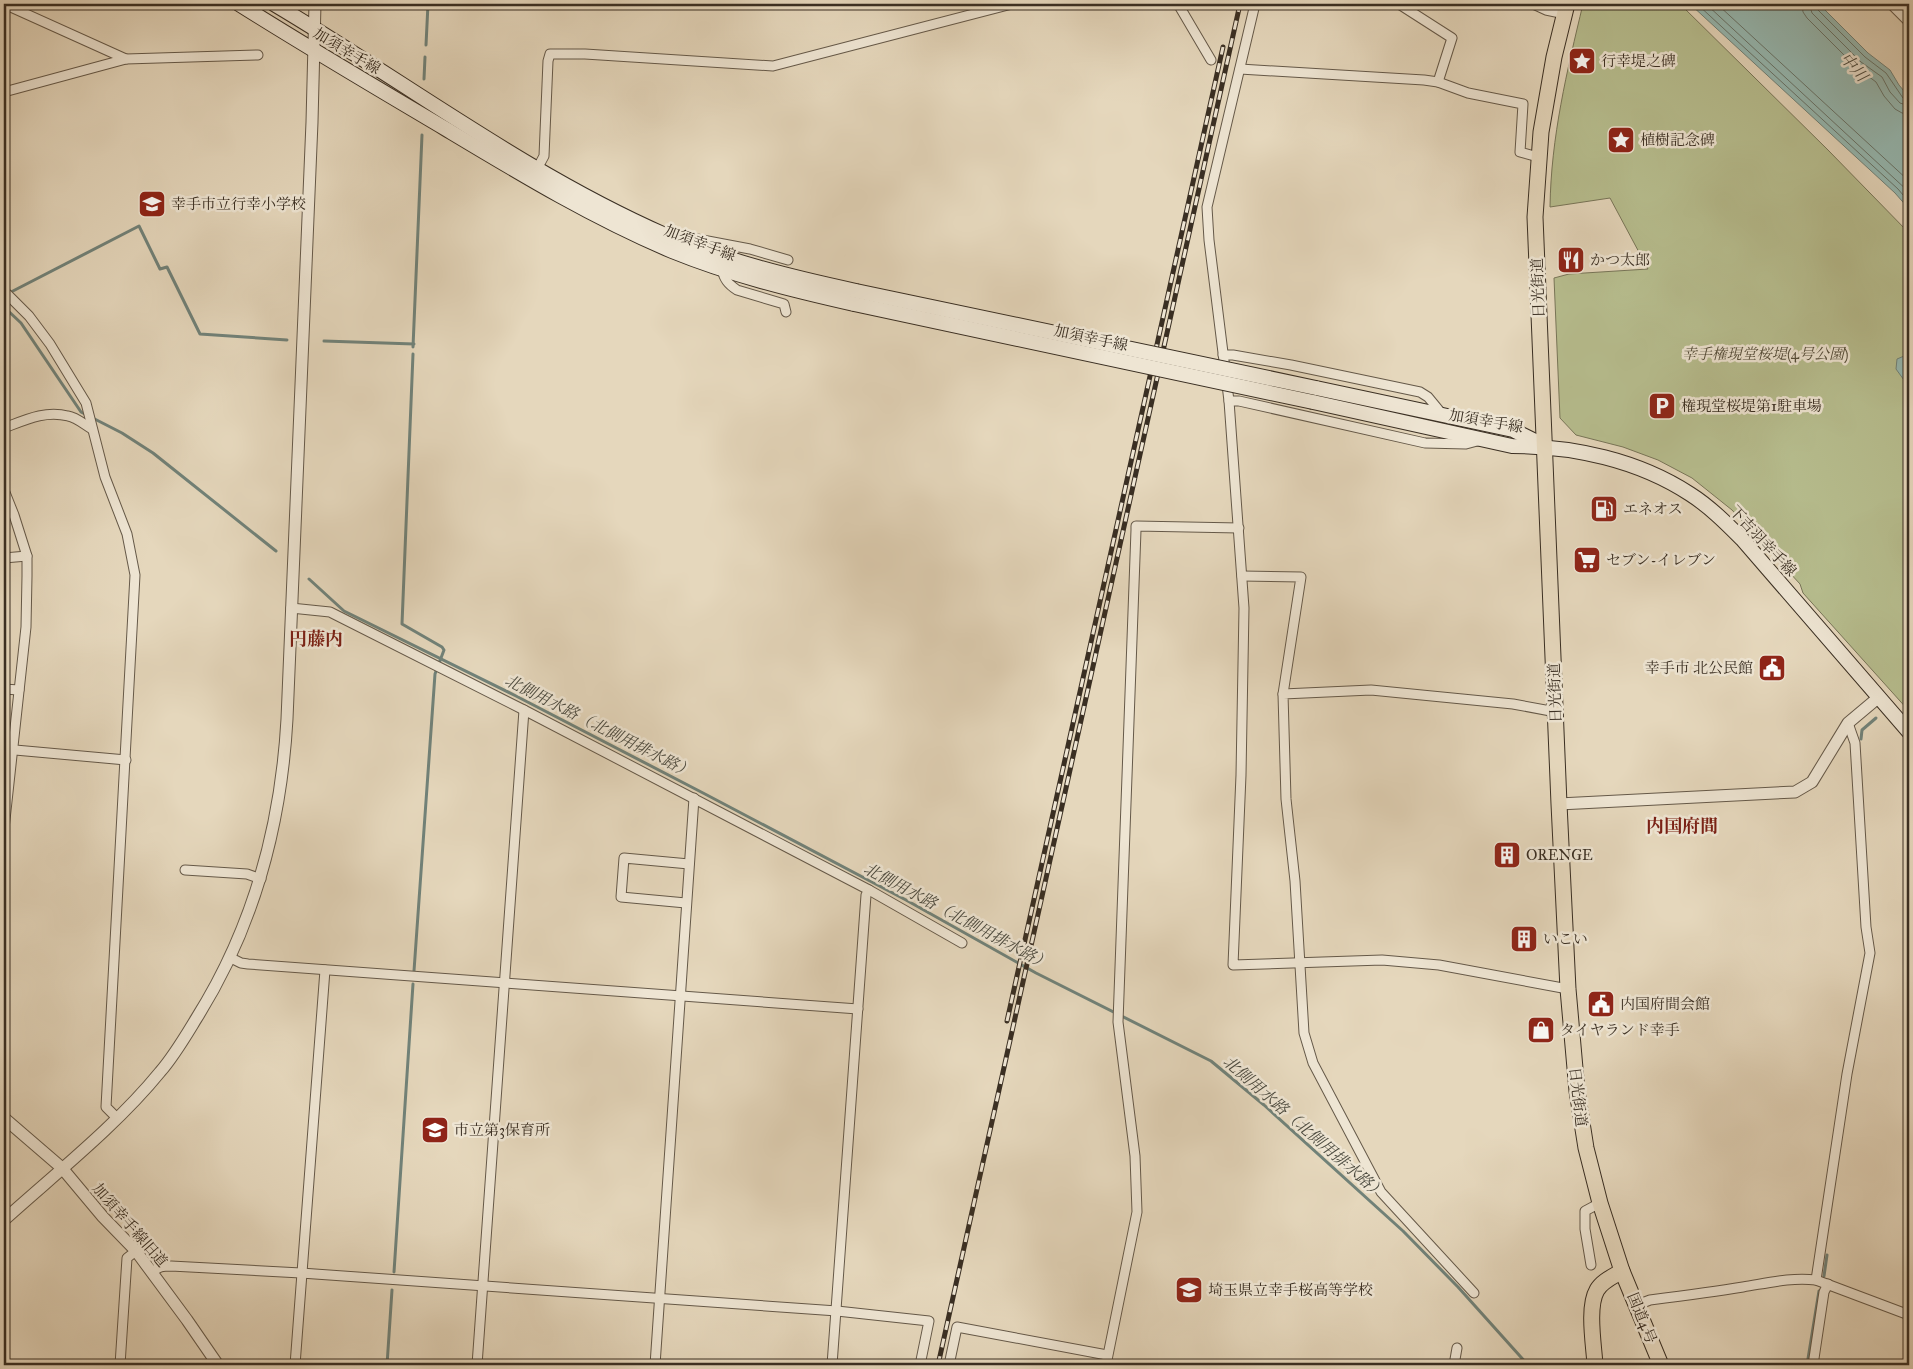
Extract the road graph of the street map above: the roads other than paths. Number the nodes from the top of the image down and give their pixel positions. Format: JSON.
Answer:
{"nodes":[{"id":1,"x":4,"y":4,"type":"edge"},
{"id":2,"x":239,"y":4,"type":"edge"},
{"id":3,"x":274,"y":4,"type":"edge"},
{"id":4,"x":315,"y":4,"type":"edge"},
{"id":5,"x":1012,"y":4,"type":"edge"},
{"id":6,"x":1178,"y":4,"type":"edge"},
{"id":7,"x":1255,"y":4,"type":"edge"},
{"id":8,"x":1398,"y":4,"type":"edge"},
{"id":9,"x":1534,"y":4,"type":"edge"},
{"id":10,"x":1891,"y":4,"type":"edge"},
{"id":11,"x":1546,"y":7,"type":"edge"},
{"id":12,"x":1566,"y":9,"type":"edge"},
{"id":13,"x":1909,"y":22,"type":"edge"},
{"id":14,"x":314,"y":28,"type":"junction"},
{"id":15,"x":314,"y":51,"type":"junction"},
{"id":16,"x":258,"y":55,"type":"dead end"},
{"id":17,"x":126,"y":58,"type":"junction"},
{"id":18,"x":1211,"y":60,"type":"dead end"},
{"id":19,"x":1240,"y":69,"type":"junction"},
{"id":20,"x":1438,"y":82,"type":"junction"},
{"id":21,"x":4,"y":92,"type":"edge"},
{"id":22,"x":1538,"y":156,"type":"junction"},
{"id":23,"x":537,"y":169,"type":"junction"},
{"id":24,"x":665,"y":235,"type":"junction"},
{"id":25,"x":788,"y":260,"type":"dead end"},
{"id":26,"x":722,"y":269,"type":"junction"},
{"id":27,"x":4,"y":291,"type":"edge"},
{"id":28,"x":855,"y":298,"type":"junction"},
{"id":29,"x":786,"y":312,"type":"dead end"},
{"id":30,"x":1223,"y":355,"type":"junction"},
{"id":31,"x":1315,"y":395,"type":"junction"},
{"id":32,"x":1229,"y":401,"type":"junction"},
{"id":33,"x":1442,"y":414,"type":"junction"},
{"id":34,"x":92,"y":427,"type":"junction"},
{"id":35,"x":4,"y":428,"type":"edge"},
{"id":36,"x":1482,"y":439,"type":"junction"},
{"id":37,"x":1545,"y":446,"type":"junction"},
{"id":38,"x":4,"y":490,"type":"edge"},
{"id":39,"x":1239,"y":528,"type":"junction"},
{"id":40,"x":27,"y":556,"type":"junction"},
{"id":41,"x":4,"y":558,"type":"edge"},
{"id":42,"x":1242,"y":576,"type":"junction"},
{"id":43,"x":291,"y":608,"type":"junction"},
{"id":44,"x":4,"y":689,"type":"edge"},
{"id":45,"x":19,"y":690,"type":"junction"},
{"id":46,"x":1283,"y":694,"type":"junction"},
{"id":47,"x":1879,"y":697,"type":"junction"},
{"id":48,"x":524,"y":710,"type":"junction"},
{"id":49,"x":1556,"y":712,"type":"junction"},
{"id":50,"x":1848,"y":723,"type":"junction"},
{"id":51,"x":1909,"y":732,"type":"edge"},
{"id":52,"x":8,"y":749,"type":"edge"},
{"id":53,"x":126,"y":760,"type":"junction"},
{"id":54,"x":694,"y":798,"type":"junction"},
{"id":55,"x":1558,"y":804,"type":"junction"},
{"id":56,"x":4,"y":829,"type":"edge"},
{"id":57,"x":689,"y":864,"type":"junction"},
{"id":58,"x":185,"y":870,"type":"dead end"},
{"id":59,"x":261,"y":879,"type":"junction"},
{"id":60,"x":869,"y":890,"type":"junction"},
{"id":61,"x":686,"y":903,"type":"junction"},
{"id":62,"x":962,"y":943,"type":"dead end"},
{"id":63,"x":231,"y":958,"type":"junction"},
{"id":64,"x":1299,"y":963,"type":"junction"},
{"id":65,"x":325,"y":970,"type":"junction"},
{"id":66,"x":505,"y":984,"type":"junction"},
{"id":67,"x":1568,"y":989,"type":"junction"},
{"id":68,"x":680,"y":996,"type":"junction"},
{"id":69,"x":858,"y":1009,"type":"junction"},
{"id":70,"x":4,"y":1118,"type":"edge"},
{"id":71,"x":116,"y":1118,"type":"junction"},
{"id":72,"x":62,"y":1168,"type":"junction"},
{"id":73,"x":1600,"y":1203,"type":"junction"},
{"id":74,"x":4,"y":1220,"type":"edge"},
{"id":75,"x":136,"y":1251,"type":"junction"},
{"id":76,"x":1591,"y":1266,"type":"dead end"},
{"id":77,"x":1622,"y":1271,"type":"junction"},
{"id":78,"x":153,"y":1273,"type":"junction"},
{"id":79,"x":301,"y":1273,"type":"junction"},
{"id":80,"x":1816,"y":1280,"type":"junction"},
{"id":81,"x":1828,"y":1284,"type":"junction"},
{"id":82,"x":483,"y":1287,"type":"junction"},
{"id":83,"x":1474,"y":1293,"type":"dead end"},
{"id":84,"x":659,"y":1299,"type":"junction"},
{"id":85,"x":1637,"y":1305,"type":"junction"},
{"id":86,"x":837,"y":1311,"type":"junction"},
{"id":87,"x":1909,"y":1315,"type":"edge"},
{"id":88,"x":1457,"y":1348,"type":"dead end"},
{"id":89,"x":1107,"y":1355,"type":"junction"},
{"id":90,"x":120,"y":1365,"type":"edge"},
{"id":91,"x":218,"y":1365,"type":"edge"},
{"id":92,"x":295,"y":1365,"type":"edge"},
{"id":93,"x":477,"y":1365,"type":"edge"},
{"id":94,"x":655,"y":1365,"type":"edge"},
{"id":95,"x":832,"y":1365,"type":"edge"},
{"id":96,"x":920,"y":1365,"type":"edge"},
{"id":97,"x":949,"y":1365,"type":"edge"},
{"id":98,"x":1106,"y":1365,"type":"edge"},
{"id":99,"x":1454,"y":1365,"type":"edge"},
{"id":100,"x":1595,"y":1365,"type":"edge"},
{"id":101,"x":1661,"y":1365,"type":"edge"},
{"id":102,"x":1813,"y":1365,"type":"edge"}],
"edges":[{"from":1,"to":17,"type":"street"},
{"from":2,"to":15,"type":"main road","name":"加須幸手線"},
{"from":3,"to":14,"type":"main road","name":"加須幸手線"},
{"from":4,"to":14,"type":"street"},
{"from":5,"to":23,"type":"street"},
{"from":6,"to":18,"type":"street"},
{"from":7,"to":19,"type":"street"},
{"from":8,"to":20,"type":"street"},
{"from":9,"to":11,"type":"street"},
{"from":10,"to":13,"type":"street"},
{"from":11,"to":12,"type":"street"},
{"from":12,"to":22,"type":"main road","name":"日光街道"},
{"from":14,"to":15,"type":"street"},
{"from":14,"to":23,"type":"main road","name":"加須幸手線"},
{"from":15,"to":26,"type":"main road","name":"加須幸手線"},
{"from":15,"to":43,"type":"street"},
{"from":16,"to":17,"type":"street"},
{"from":17,"to":21,"type":"street"},
{"from":19,"to":20,"type":"street"},
{"from":19,"to":30,"type":"street"},
{"from":20,"to":22,"type":"street"},
{"from":22,"to":37,"type":"main road","name":"日光街道"},
{"from":23,"to":24,"type":"main road","name":"加須幸手線"},
{"from":24,"to":25,"type":"street"},
{"from":24,"to":28,"type":"main road","name":"加須幸手線"},
{"from":26,"to":28,"type":"main road","name":"加須幸手線"},
{"from":26,"to":29,"type":"street"},
{"from":27,"to":34,"type":"street"},
{"from":28,"to":31,"type":"main road","name":"加須幸手線","bridge":true},
{"from":30,"to":32,"type":"street"},
{"from":30,"to":33,"type":"street"},
{"from":31,"to":33,"type":"main road","name":"加須幸手線"},
{"from":31,"to":36,"type":"main road","name":"加須幸手線"},
{"from":32,"to":36,"type":"street"},
{"from":32,"to":39,"type":"street"},
{"from":33,"to":37,"type":"main road","name":"加須幸手線"},
{"from":34,"to":35,"type":"street"},
{"from":34,"to":53,"type":"street"},
{"from":36,"to":37,"type":"main road","name":"加須幸手線"},
{"from":37,"to":47,"type":"main road","name":"下吉羽幸手線"},
{"from":37,"to":49,"type":"main road","name":"日光街道"},
{"from":38,"to":40,"type":"street"},
{"from":39,"to":42,"type":"street"},
{"from":39,"to":89,"type":"street"},
{"from":40,"to":41,"type":"street"},
{"from":40,"to":45,"type":"street"},
{"from":42,"to":46,"type":"street"},
{"from":42,"to":64,"type":"street"},
{"from":43,"to":48,"type":"street"},
{"from":43,"to":59,"type":"street"},
{"from":44,"to":45,"type":"street"},
{"from":45,"to":52,"type":"street"},
{"from":46,"to":49,"type":"street"},
{"from":46,"to":64,"type":"street"},
{"from":47,"to":50,"type":"street"},
{"from":47,"to":51,"type":"main road","name":"下吉羽幸手線"},
{"from":48,"to":54,"type":"street"},
{"from":48,"to":66,"type":"street"},
{"from":49,"to":55,"type":"main road","name":"日光街道"},
{"from":50,"to":55,"type":"street"},
{"from":50,"to":80,"type":"street"},
{"from":52,"to":53,"type":"street"},
{"from":52,"to":56,"type":"street"},
{"from":53,"to":71,"type":"street"},
{"from":54,"to":57,"type":"street"},
{"from":54,"to":60,"type":"street"},
{"from":55,"to":67,"type":"main road","name":"日光街道"},
{"from":57,"to":61,"type":"street"},
{"from":57,"to":61,"type":"street"},
{"from":58,"to":59,"type":"street"},
{"from":59,"to":63,"type":"street"},
{"from":60,"to":62,"type":"street"},
{"from":60,"to":69,"type":"street"},
{"from":61,"to":68,"type":"street"},
{"from":63,"to":65,"type":"street"},
{"from":63,"to":71,"type":"street"},
{"from":64,"to":67,"type":"street"},
{"from":64,"to":83,"type":"street"},
{"from":65,"to":66,"type":"street"},
{"from":65,"to":79,"type":"street"},
{"from":66,"to":68,"type":"street"},
{"from":66,"to":82,"type":"street"},
{"from":67,"to":73,"type":"main road","name":"日光街道"},
{"from":68,"to":69,"type":"street"},
{"from":68,"to":84,"type":"street"},
{"from":69,"to":86,"type":"street"},
{"from":70,"to":72,"type":"street","name":"加須幸手線旧道"},
{"from":71,"to":72,"type":"street"},
{"from":72,"to":74,"type":"street"},
{"from":72,"to":75,"type":"street","name":"加須幸手線旧道"},
{"from":73,"to":76,"type":"street"},
{"from":73,"to":77,"type":"main road","name":"日光街道"},
{"from":75,"to":78,"type":"street","name":"加須幸手線旧道"},
{"from":75,"to":90,"type":"street"},
{"from":77,"to":85,"type":"main road","name":"国道4号"},
{"from":77,"to":100,"type":"main road"},
{"from":78,"to":79,"type":"street"},
{"from":78,"to":91,"type":"street","name":"加須幸手線旧道"},
{"from":79,"to":82,"type":"street"},
{"from":79,"to":92,"type":"street"},
{"from":80,"to":81,"type":"street"},
{"from":80,"to":85,"type":"street"},
{"from":81,"to":87,"type":"street"},
{"from":81,"to":102,"type":"street"},
{"from":82,"to":84,"type":"street"},
{"from":82,"to":93,"type":"street"},
{"from":84,"to":86,"type":"street"},
{"from":84,"to":94,"type":"street"},
{"from":85,"to":101,"type":"main road","name":"国道4号"},
{"from":86,"to":95,"type":"street"},
{"from":86,"to":96,"type":"street"},
{"from":88,"to":99,"type":"street"},
{"from":89,"to":97,"type":"street"},
{"from":89,"to":98,"type":"street"}]}
